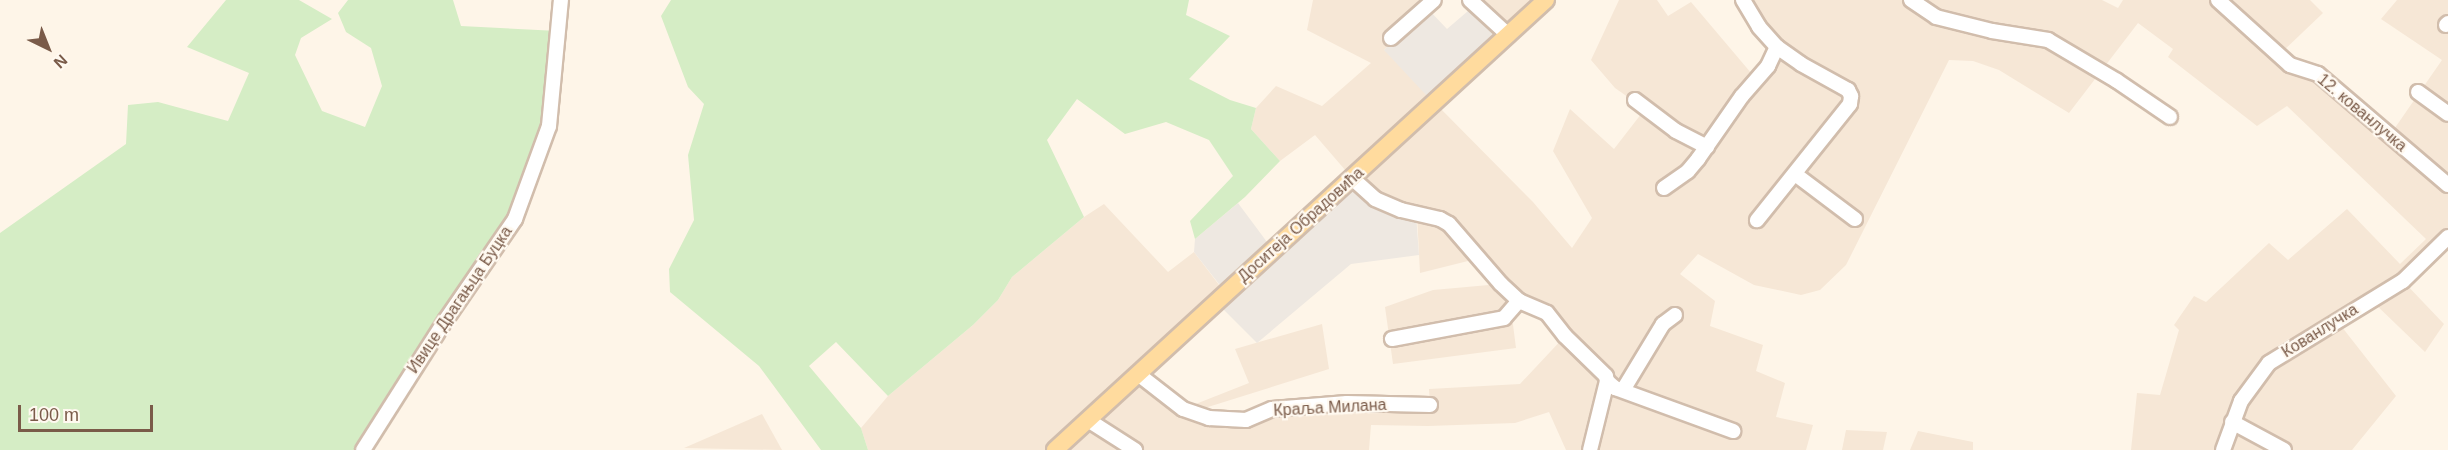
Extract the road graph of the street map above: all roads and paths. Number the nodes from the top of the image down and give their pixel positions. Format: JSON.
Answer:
{"nodes":[{"id":1,"x":561,"y":0,"type":"edge"},
{"id":2,"x":1434,"y":0,"type":"edge"},
{"id":3,"x":1470,"y":0,"type":"edge"},
{"id":4,"x":1546,"y":0,"type":"edge"},
{"id":5,"x":1743,"y":0,"type":"edge"},
{"id":6,"x":1911,"y":0,"type":"edge"},
{"id":7,"x":2218,"y":0,"type":"edge"},
{"id":8,"x":1508,"y":35,"type":"junction"},
{"id":9,"x":1391,"y":38,"type":"dead end"},
{"id":10,"x":1777,"y":47,"type":"junction"},
{"id":11,"x":2418,"y":92,"type":"dead end"},
{"id":12,"x":1635,"y":100,"type":"dead end"},
{"id":13,"x":2448,"y":114,"type":"edge"},
{"id":14,"x":2170,"y":117,"type":"dead end"},
{"id":15,"x":1707,"y":147,"type":"junction"},
{"id":16,"x":1795,"y":174,"type":"junction"},
{"id":17,"x":1352,"y":178,"type":"junction"},
{"id":18,"x":2448,"y":185,"type":"edge"},
{"id":19,"x":1664,"y":188,"type":"dead end"},
{"id":20,"x":1855,"y":219,"type":"dead end"},
{"id":21,"x":1757,"y":220,"type":"dead end"},
{"id":22,"x":2448,"y":237,"type":"edge"},
{"id":23,"x":1519,"y":301,"type":"junction"},
{"id":24,"x":1675,"y":315,"type":"dead end"},
{"id":25,"x":1392,"y":339,"type":"dead end"},
{"id":26,"x":1138,"y":374,"type":"junction"},
{"id":27,"x":1607,"y":381,"type":"junction"},
{"id":28,"x":1623,"y":390,"type":"junction"},
{"id":29,"x":1430,"y":405,"type":"dead end"},
{"id":30,"x":1088,"y":420,"type":"junction"},
{"id":31,"x":2232,"y":422,"type":"junction"},
{"id":32,"x":1733,"y":431,"type":"dead end"},
{"id":33,"x":363,"y":450,"type":"edge"},
{"id":34,"x":1055,"y":450,"type":"edge"},
{"id":35,"x":1135,"y":450,"type":"edge"},
{"id":36,"x":1590,"y":450,"type":"edge"},
{"id":37,"x":2223,"y":450,"type":"edge"},
{"id":38,"x":2284,"y":450,"type":"edge"}],
"edges":[{"from":1,"to":33,"type":"street","name":"Ивице Драгањца Буцка"},
{"from":2,"to":9,"type":"street"},
{"from":3,"to":8,"type":"street"},
{"from":4,"to":8,"type":"main road","name":"Доситеја Обрадовића"},
{"from":5,"to":10,"type":"street"},
{"from":6,"to":14,"type":"street"},
{"from":7,"to":18,"type":"street","name":"12. кованлучка"},
{"from":8,"to":17,"type":"main road","name":"Доситеја Обрадовића"},
{"from":10,"to":15,"type":"street"},
{"from":10,"to":16,"type":"street"},
{"from":11,"to":13,"type":"street"},
{"from":12,"to":15,"type":"street"},
{"from":15,"to":19,"type":"street"},
{"from":16,"to":20,"type":"street"},
{"from":16,"to":21,"type":"street"},
{"from":17,"to":23,"type":"street"},
{"from":17,"to":26,"type":"main road","name":"Доситеја Обрадовића"},
{"from":22,"to":31,"type":"street","name":"Кованлучка"},
{"from":23,"to":25,"type":"street"},
{"from":23,"to":27,"type":"street"},
{"from":24,"to":28,"type":"street"},
{"from":26,"to":29,"type":"street","name":"Краља Милана"},
{"from":26,"to":30,"type":"main road","name":"Доситеја Обрадовића"},
{"from":27,"to":28,"type":"street"},
{"from":27,"to":36,"type":"street"},
{"from":28,"to":32,"type":"street"},
{"from":30,"to":34,"type":"main road","name":"Доситеја Обрадовића"},
{"from":30,"to":35,"type":"street"},
{"from":31,"to":37,"type":"street","name":"Кованлучка"},
{"from":31,"to":38,"type":"street"}]}
